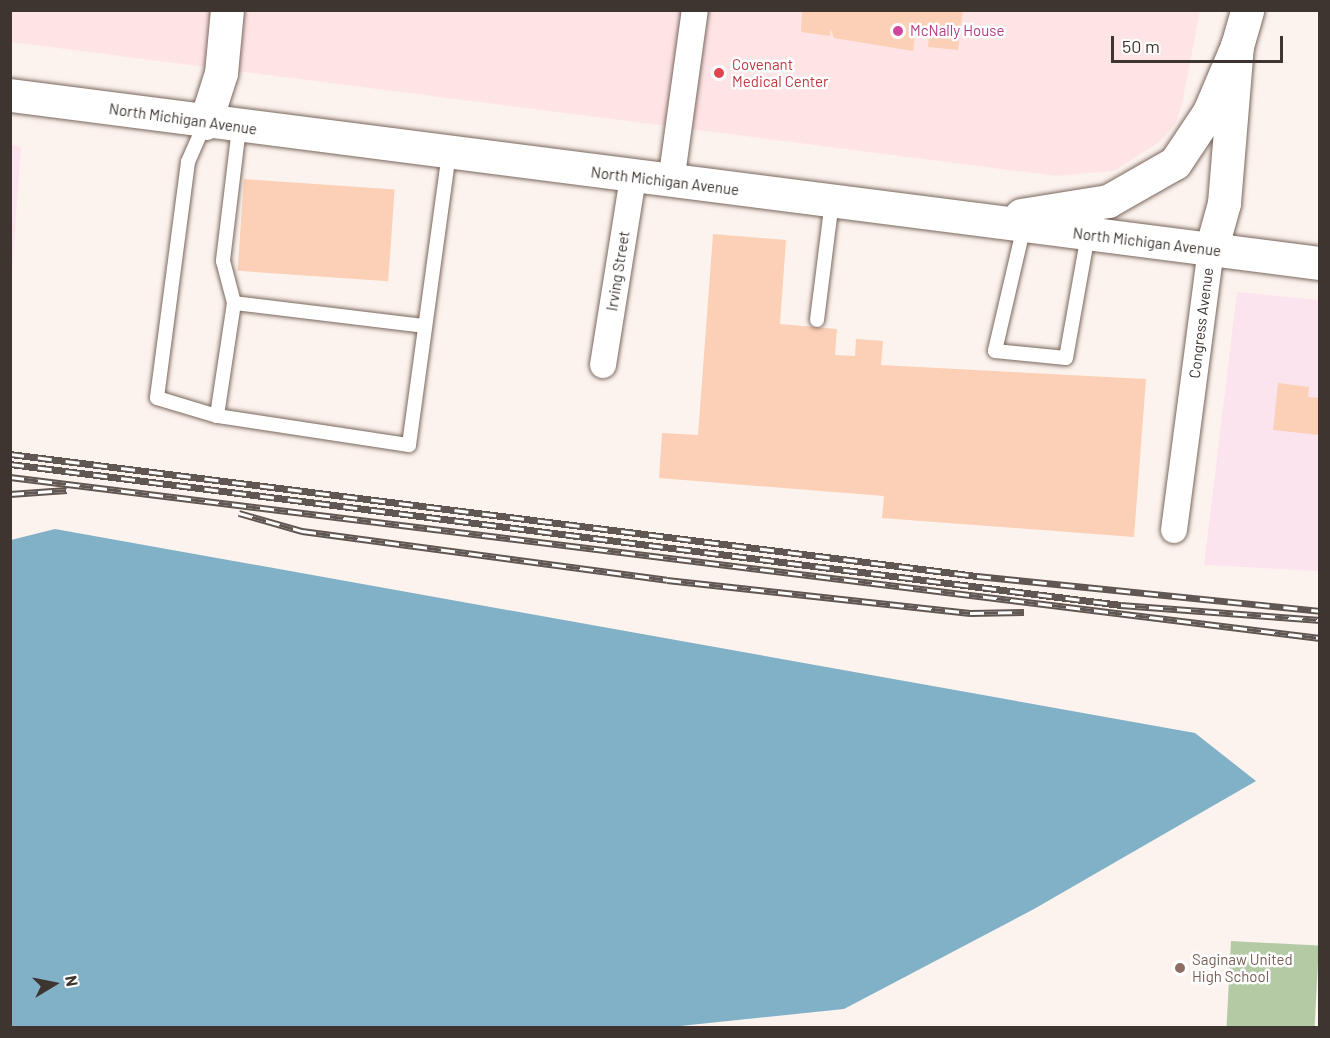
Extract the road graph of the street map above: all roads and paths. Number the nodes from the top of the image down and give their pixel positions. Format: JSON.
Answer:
{"nodes":[{"id":1,"x":227,"y":10,"type":"edge"},
{"id":2,"x":695,"y":10,"type":"edge"},
{"id":3,"x":1247,"y":10,"type":"edge"},
{"id":4,"x":1237,"y":46,"type":"junction"},
{"id":5,"x":10,"y":95,"type":"edge"},
{"id":6,"x":205,"y":123,"type":"junction"},
{"id":7,"x":239,"y":128,"type":"junction"},
{"id":8,"x":449,"y":154,"type":"junction"},
{"id":9,"x":633,"y":177,"type":"junction"},
{"id":10,"x":671,"y":182,"type":"junction"},
{"id":11,"x":831,"y":202,"type":"junction"},
{"id":12,"x":982,"y":221,"type":"junction"},
{"id":13,"x":1024,"y":226,"type":"junction"},
{"id":14,"x":1088,"y":234,"type":"junction"},
{"id":15,"x":1211,"y":250,"type":"junction"},
{"id":16,"x":1320,"y":264,"type":"edge"},
{"id":17,"x":234,"y":303,"type":"junction"},
{"id":18,"x":817,"y":320,"type":"dead end"},
{"id":19,"x":423,"y":326,"type":"junction"},
{"id":20,"x":603,"y":364,"type":"dead end"},
{"id":21,"x":217,"y":417,"type":"junction"},
{"id":22,"x":1174,"y":530,"type":"dead end"}],
"edges":[{"from":1,"to":6,"type":"main road"},
{"from":2,"to":10,"type":"street"},
{"from":3,"to":4,"type":"main road","name":"Congress Avenue"},
{"from":4,"to":12,"type":"main road"},
{"from":4,"to":15,"type":"main road","name":"Congress Avenue"},
{"from":5,"to":6,"type":"main road","name":"North Michigan Avenue"},
{"from":6,"to":7,"type":"main road","name":"North Michigan Avenue"},
{"from":6,"to":21,"type":"lane"},
{"from":7,"to":8,"type":"main road","name":"North Michigan Avenue"},
{"from":7,"to":17,"type":"lane"},
{"from":8,"to":9,"type":"main road","name":"North Michigan Avenue"},
{"from":8,"to":19,"type":"lane"},
{"from":9,"to":10,"type":"main road","name":"North Michigan Avenue"},
{"from":9,"to":20,"type":"street","name":"Irving Street"},
{"from":10,"to":11,"type":"main road","name":"North Michigan Avenue"},
{"from":11,"to":12,"type":"main road","name":"North Michigan Avenue"},
{"from":11,"to":18,"type":"lane"},
{"from":12,"to":13,"type":"main road","name":"North Michigan Avenue"},
{"from":13,"to":14,"type":"main road","name":"North Michigan Avenue"},
{"from":13,"to":14,"type":"lane"},
{"from":14,"to":15,"type":"main road","name":"North Michigan Avenue"},
{"from":15,"to":16,"type":"main road","name":"North Michigan Avenue"},
{"from":15,"to":22,"type":"street","name":"Congress Avenue"},
{"from":17,"to":19,"type":"lane"},
{"from":17,"to":21,"type":"lane"},
{"from":19,"to":21,"type":"lane"}]}
